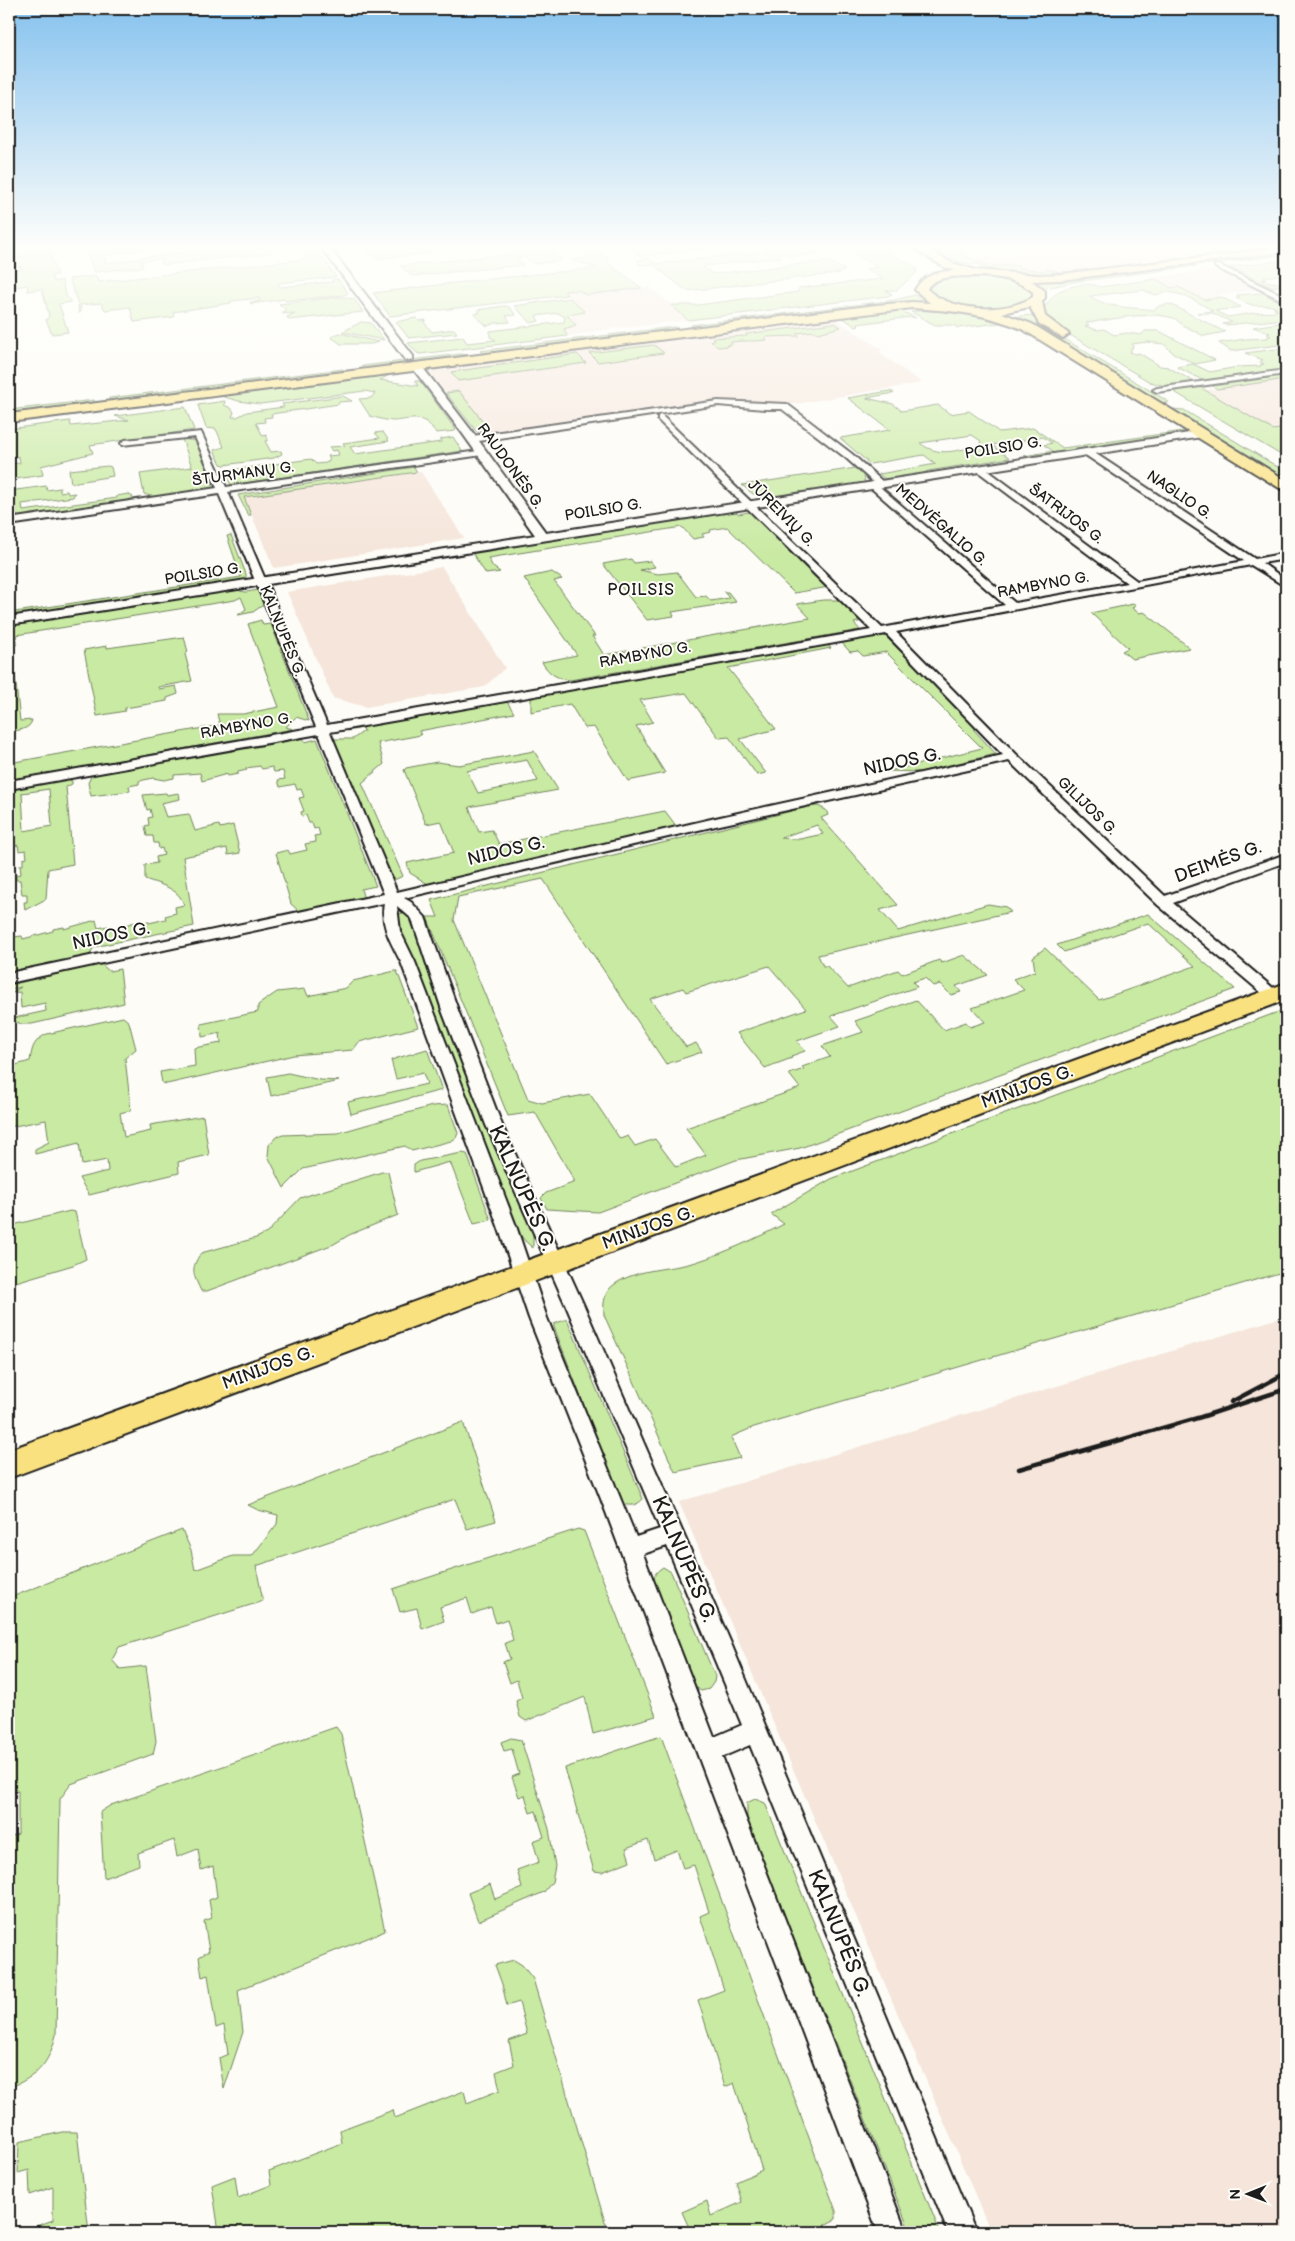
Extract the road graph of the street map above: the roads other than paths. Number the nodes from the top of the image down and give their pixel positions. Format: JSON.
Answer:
{"nodes":[{"id":1,"x":405,"y":352,"type":"edge"},
{"id":2,"x":495,"y":352,"type":"edge"},
{"id":3,"x":500,"y":352,"type":"edge"},
{"id":4,"x":1068,"y":352,"type":"edge"},
{"id":5,"x":1092,"y":352,"type":"edge"},
{"id":6,"x":462,"y":356,"type":"junction"},
{"id":7,"x":413,"y":362,"type":"junction"},
{"id":8,"x":356,"y":369,"type":"junction"},
{"id":9,"x":1286,"y":372,"type":"edge"},
{"id":10,"x":1157,"y":390,"type":"junction"},
{"id":11,"x":9,"y":408,"type":"edge"},
{"id":12,"x":1159,"y":408,"type":"junction"},
{"id":13,"x":9,"y":418,"type":"edge"},
{"id":14,"x":661,"y":418,"type":"dead end"},
{"id":15,"x":1202,"y":434,"type":"junction"},
{"id":16,"x":472,"y":439,"type":"junction"},
{"id":17,"x":125,"y":443,"type":"dead end"},
{"id":18,"x":482,"y":452,"type":"junction"},
{"id":19,"x":1087,"y":452,"type":"junction"},
{"id":20,"x":979,"y":468,"type":"junction"},
{"id":21,"x":877,"y":484,"type":"junction"},
{"id":22,"x":1286,"y":486,"type":"edge"},
{"id":23,"x":224,"y":491,"type":"junction"},
{"id":24,"x":750,"y":504,"type":"junction"},
{"id":25,"x":9,"y":522,"type":"edge"},
{"id":26,"x":542,"y":536,"type":"junction"},
{"id":27,"x":1286,"y":556,"type":"edge"},
{"id":28,"x":1254,"y":562,"type":"junction"},
{"id":29,"x":262,"y":581,"type":"junction"},
{"id":30,"x":1136,"y":584,"type":"junction"},
{"id":31,"x":1286,"y":584,"type":"edge"},
{"id":32,"x":1013,"y":607,"type":"junction"},
{"id":33,"x":9,"y":621,"type":"edge"},
{"id":34,"x":883,"y":630,"type":"junction"},
{"id":35,"x":321,"y":729,"type":"junction"},
{"id":36,"x":1012,"y":757,"type":"junction"},
{"id":37,"x":9,"y":785,"type":"edge"},
{"id":38,"x":1286,"y":858,"type":"edge"},
{"id":39,"x":392,"y":897,"type":"junction"},
{"id":40,"x":1163,"y":902,"type":"junction"},
{"id":41,"x":9,"y":978,"type":"edge"},
{"id":42,"x":1280,"y":994,"type":"edge"},
{"id":43,"x":554,"y":1262,"type":"junction"},
{"id":44,"x":522,"y":1274,"type":"junction"},
{"id":45,"x":9,"y":1464,"type":"edge"},
{"id":46,"x":673,"y":1534,"type":"junction"},
{"id":47,"x":630,"y":1549,"type":"junction"},
{"id":48,"x":756,"y":1730,"type":"junction"},
{"id":49,"x":707,"y":1752,"type":"junction"},
{"id":50,"x":892,"y":2232,"type":"edge"},
{"id":51,"x":962,"y":2232,"type":"edge"}],
"edges":[{"from":1,"to":7,"type":"street","name":"RAUDONĖS G."},
{"from":2,"to":6,"type":"main road"},
{"from":3,"to":6,"type":"main road"},
{"from":4,"to":12,"type":"main road"},
{"from":5,"to":10,"type":"main road"},
{"from":6,"to":7,"type":"main road"},
{"from":7,"to":8,"type":"main road"},
{"from":7,"to":16,"type":"street","name":"RAUDONĖS G."},
{"from":8,"to":11,"type":"main road"},
{"from":8,"to":13,"type":"main road"},
{"from":9,"to":10,"type":"street"},
{"from":10,"to":12,"type":"main road"},
{"from":12,"to":15,"type":"main road"},
{"from":14,"to":24,"type":"street","name":"JŪREIVIŲ G."},
{"from":15,"to":19,"type":"street","name":"POILSIO G."},
{"from":15,"to":22,"type":"main road"},
{"from":16,"to":18,"type":"street","name":"RAUDONĖS G."},
{"from":16,"to":21,"type":"street","name":"MEDVĖGALIO G."},
{"from":17,"to":23,"type":"street","name":"KALNUPĖS G."},
{"from":18,"to":23,"type":"street","name":"ŠTURMANŲ G."},
{"from":18,"to":26,"type":"street","name":"RAUDONĖS G."},
{"from":19,"to":20,"type":"street","name":"POILSIO G."},
{"from":19,"to":28,"type":"street","name":"NAGLIO G."},
{"from":20,"to":21,"type":"street","name":"POILSIO G."},
{"from":20,"to":30,"type":"street","name":"ŠATRIJOS G."},
{"from":21,"to":24,"type":"street","name":"POILSIO G."},
{"from":21,"to":32,"type":"street","name":"MEDVĖGALIO G."},
{"from":23,"to":25,"type":"street","name":"ŠTURMANŲ G."},
{"from":23,"to":29,"type":"street","name":"KALNUPĖS G."},
{"from":24,"to":26,"type":"street","name":"POILSIO G."},
{"from":24,"to":34,"type":"street","name":"JŪREIVIŲ G."},
{"from":26,"to":29,"type":"street","name":"POILSIO G."},
{"from":27,"to":28,"type":"street","name":"RAMBYNO G."},
{"from":28,"to":30,"type":"street","name":"RAMBYNO G."},
{"from":28,"to":31,"type":"street"},
{"from":29,"to":33,"type":"street","name":"POILSIO G."},
{"from":29,"to":35,"type":"street","name":"KALNUPĖS G."},
{"from":30,"to":32,"type":"street","name":"RAMBYNO G."},
{"from":32,"to":34,"type":"street","name":"RAMBYNO G."},
{"from":34,"to":35,"type":"street","name":"RAMBYNO G."},
{"from":34,"to":36,"type":"street","name":"GILIJOS G."},
{"from":35,"to":37,"type":"street","name":"RAMBYNO G."},
{"from":35,"to":39,"type":"street","name":"KALNUPĖS G."},
{"from":36,"to":39,"type":"street","name":"NIDOS G."},
{"from":36,"to":40,"type":"street","name":"GILIJOS G."},
{"from":38,"to":40,"type":"street","name":"DEIMĖS G."},
{"from":39,"to":41,"type":"street","name":"NIDOS G."},
{"from":39,"to":43,"type":"street","name":"KALNUPĖS G."},
{"from":39,"to":44,"type":"street","name":"KALNUPĖS G."},
{"from":40,"to":42,"type":"street","name":"GILIJOS G."},
{"from":42,"to":43,"type":"main road","name":"MINIJOS G."},
{"from":43,"to":44,"type":"main road","name":"MINIJOS G."},
{"from":43,"to":46,"type":"street","name":"KALNUPĖS G."},
{"from":44,"to":45,"type":"main road","name":"MINIJOS G."},
{"from":44,"to":47,"type":"street","name":"KALNUPĖS G."},
{"from":46,"to":47,"type":"street"},
{"from":46,"to":48,"type":"street","name":"KALNUPĖS G."},
{"from":47,"to":49,"type":"street","name":"KALNUPĖS G."},
{"from":48,"to":49,"type":"street"},
{"from":48,"to":51,"type":"street","name":"KALNUPĖS G."},
{"from":49,"to":50,"type":"street","name":"KALNUPĖS G."}]}
